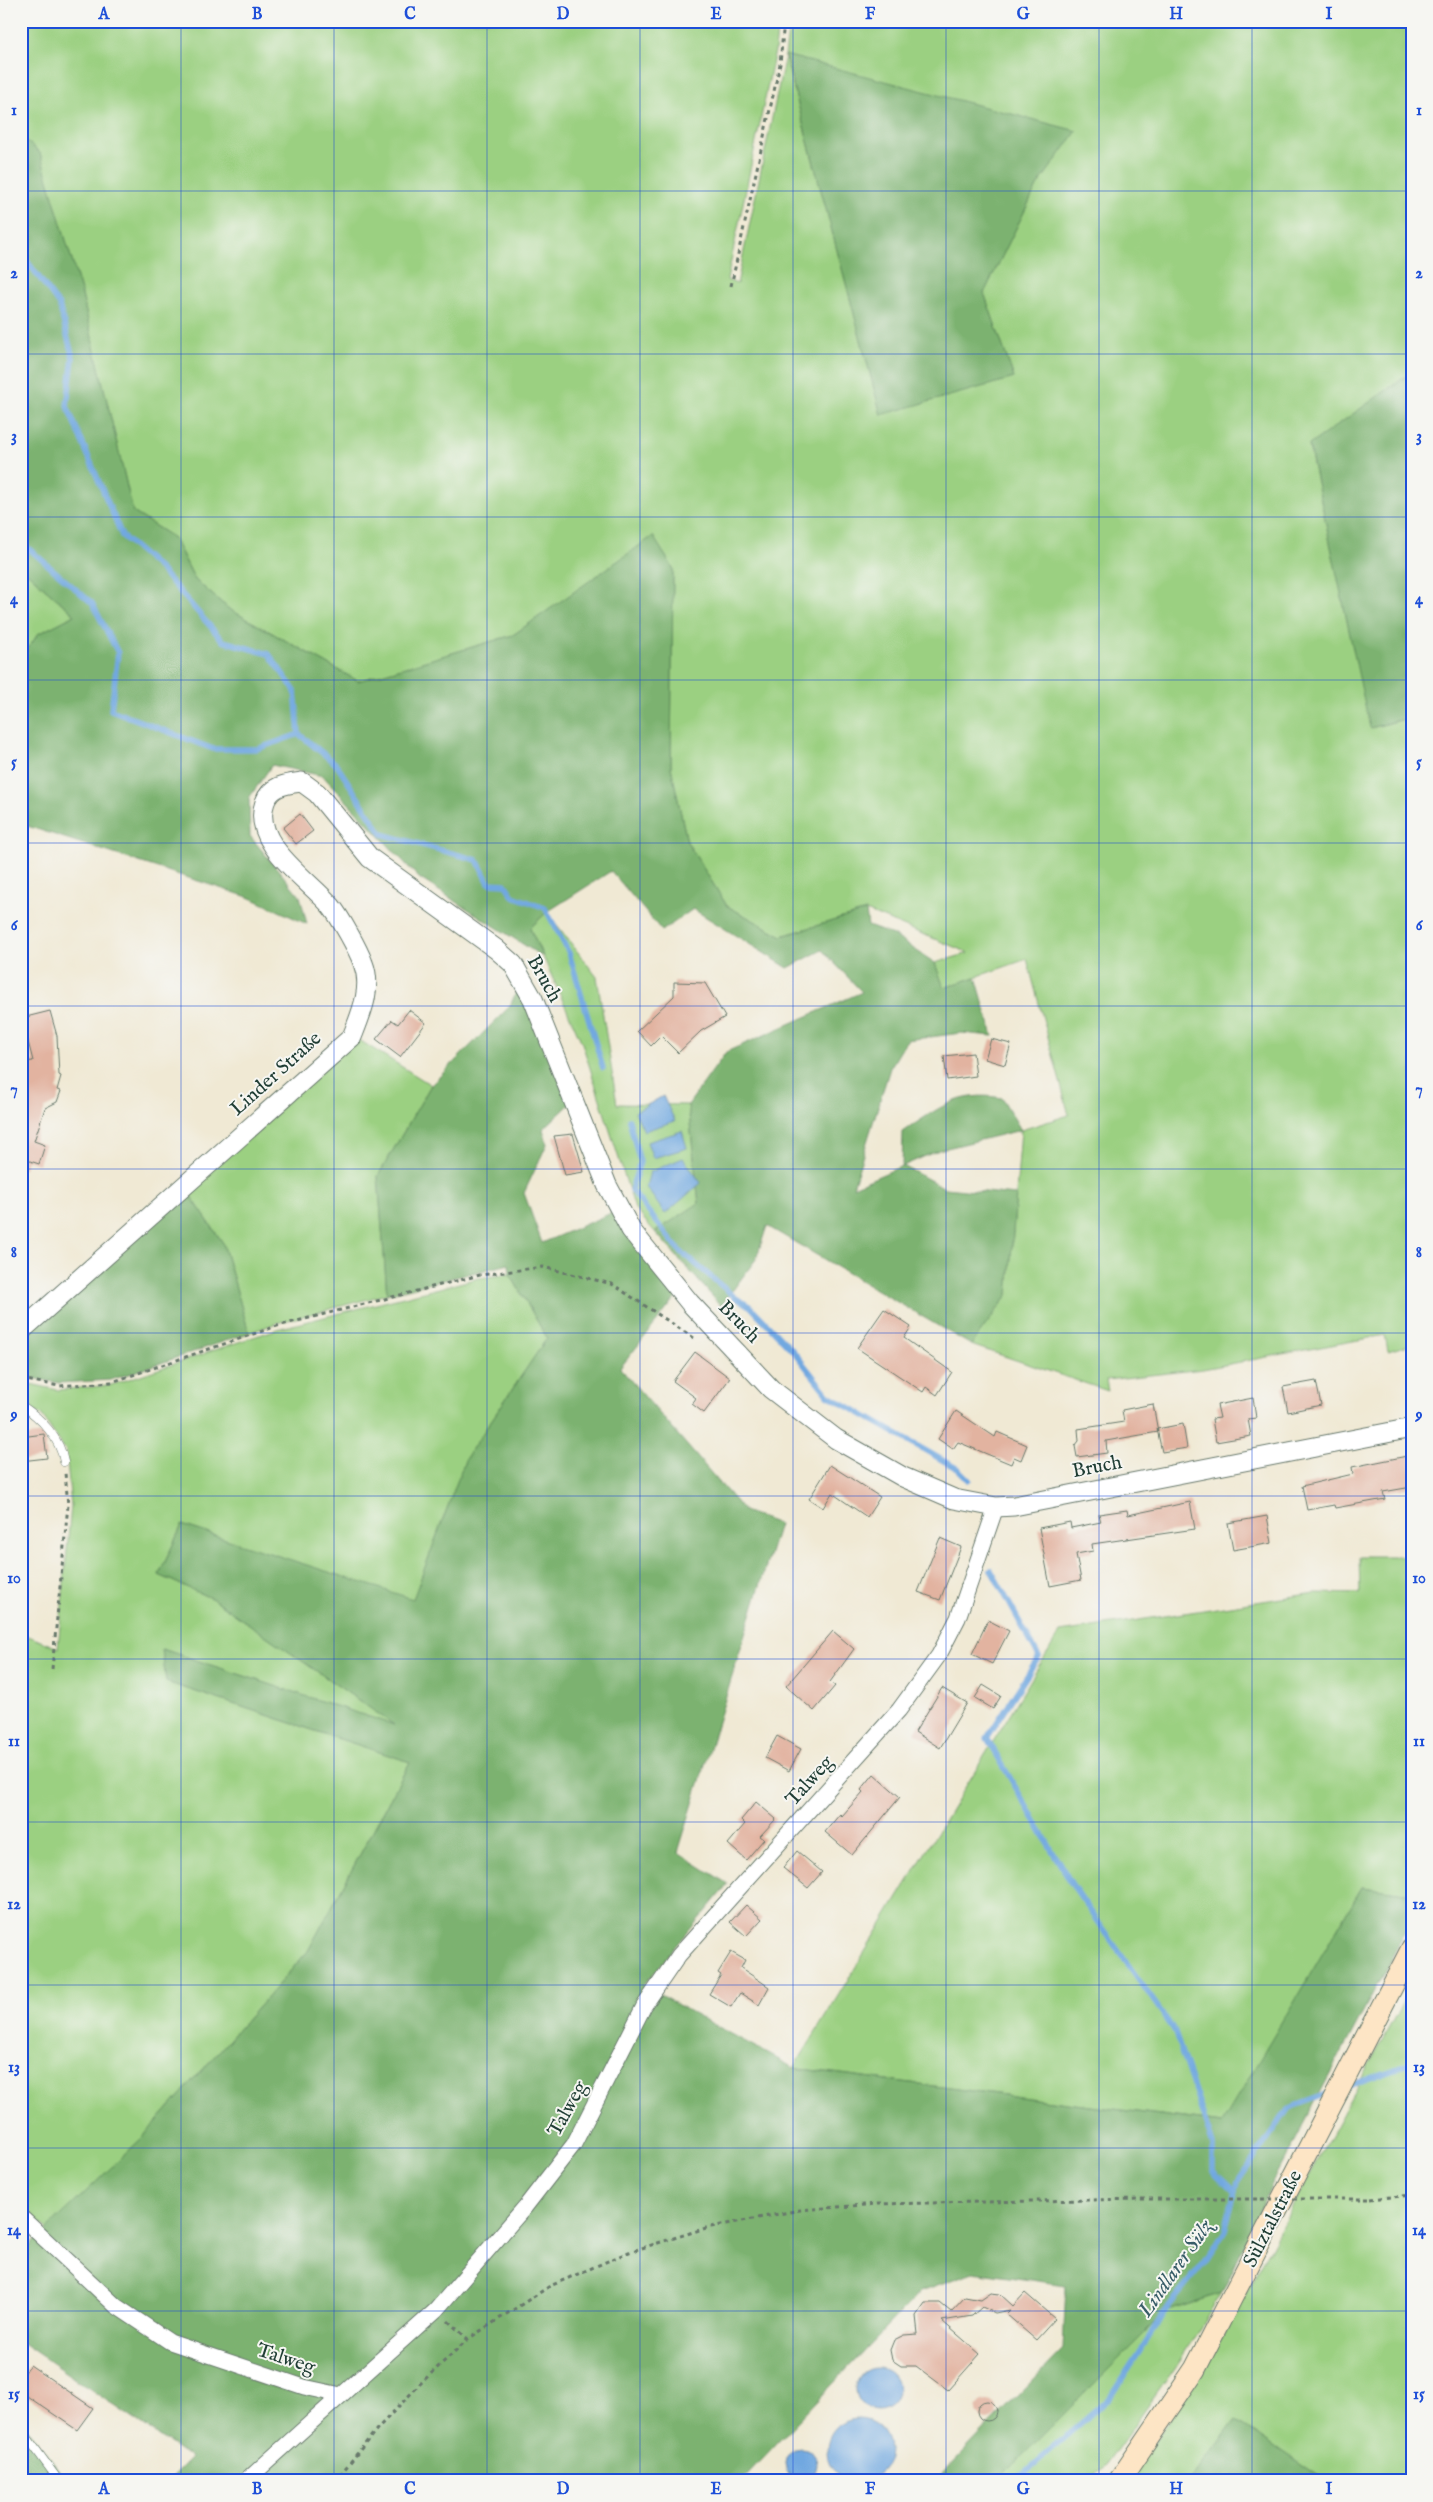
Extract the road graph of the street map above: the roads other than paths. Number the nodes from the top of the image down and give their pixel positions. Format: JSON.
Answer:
{"nodes":[{"id":1,"x":267,"y":795,"type":"joint"},
{"id":2,"x":21,"y":1331,"type":"edge"},
{"id":3,"x":21,"y":1405,"type":"edge"},
{"id":4,"x":1412,"y":1428,"type":"edge"},
{"id":5,"x":64,"y":1462,"type":"road end"},
{"id":6,"x":996,"y":1507,"type":"junction"},
{"id":7,"x":1412,"y":1948,"type":"edge"},
{"id":8,"x":21,"y":2218,"type":"edge"},
{"id":9,"x":341,"y":2395,"type":"junction"},
{"id":10,"x":21,"y":2429,"type":"edge"},
{"id":11,"x":59,"y":2481,"type":"edge"},
{"id":12,"x":246,"y":2481,"type":"edge"},
{"id":13,"x":1119,"y":2481,"type":"edge"}],
"edges":[{"from":1,"to":2,"type":"street","name":"Linder Straße"},
{"from":1,"to":6,"type":"street","name":"Bruch"},
{"from":3,"to":5,"type":"lane"},
{"from":4,"to":6,"type":"street","name":"Bruch"},
{"from":6,"to":9,"type":"street","name":"Talweg"},
{"from":7,"to":13,"type":"main road","name":"Sülztalstraße"},
{"from":8,"to":9,"type":"street","name":"Talweg"},
{"from":9,"to":12,"type":"street"},
{"from":10,"to":11,"type":"lane"}]}
